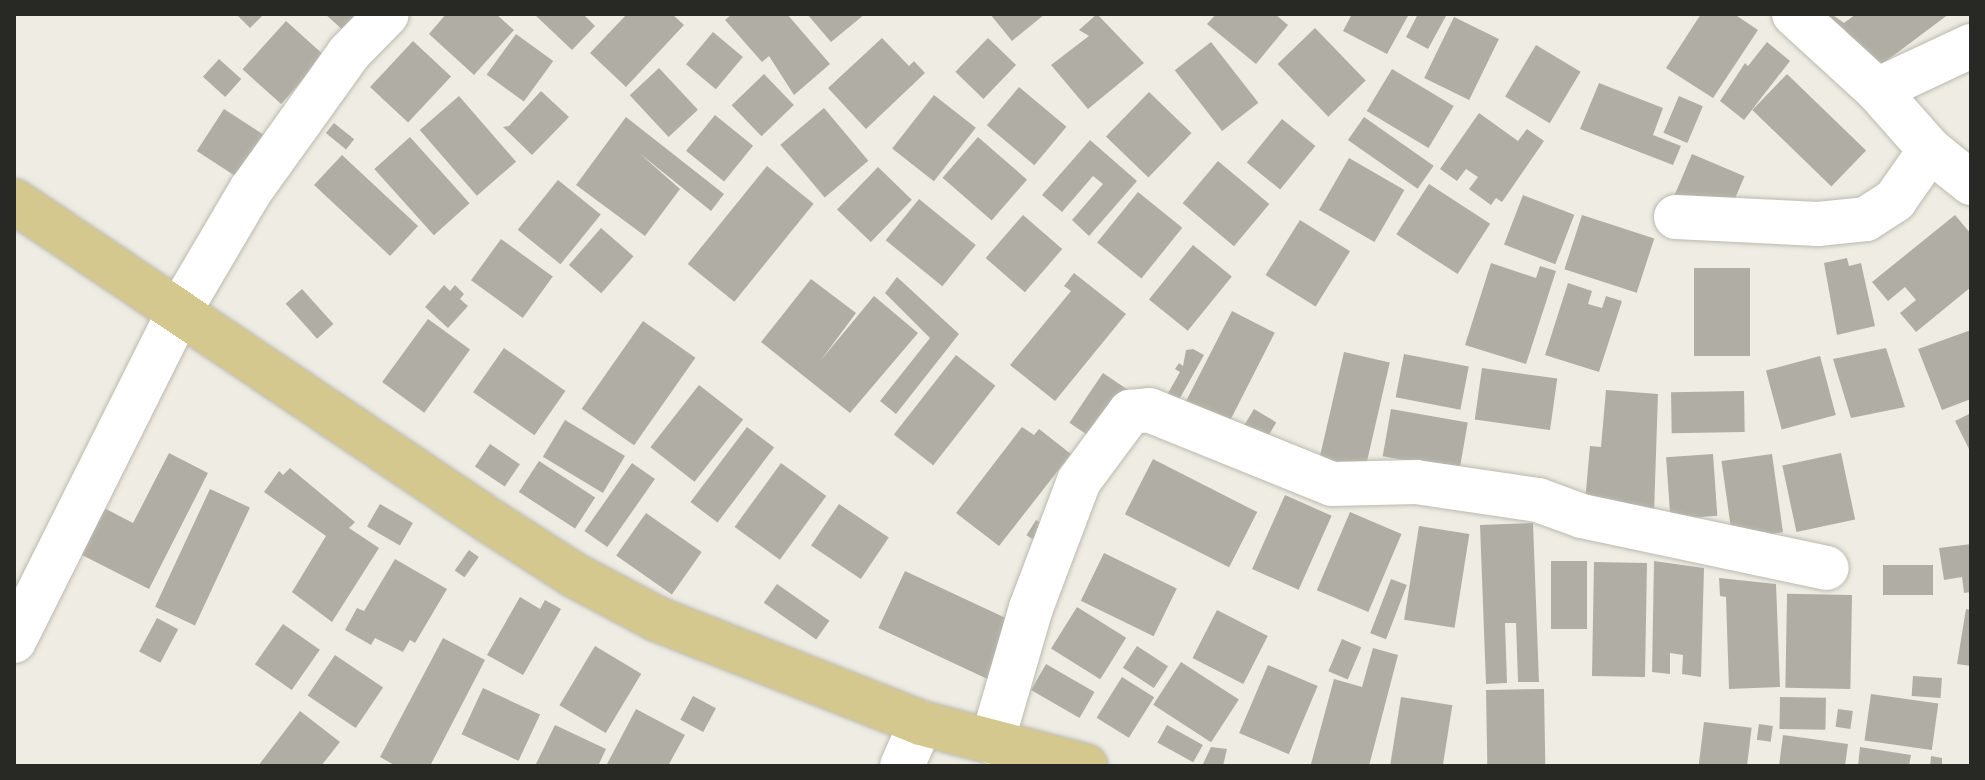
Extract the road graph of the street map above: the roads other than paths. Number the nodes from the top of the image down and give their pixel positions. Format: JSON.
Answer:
{"nodes":[{"id":1,"x":387,"y":14,"type":"edge"},
{"id":2,"x":1794,"y":14,"type":"edge"},
{"id":3,"x":1971,"y":46,"type":"edge"},
{"id":4,"x":1877,"y":90,"type":"junction"},
{"id":5,"x":1930,"y":150,"type":"junction"},
{"id":6,"x":1971,"y":183,"type":"edge"},
{"id":7,"x":14,"y":201,"type":"edge"},
{"id":8,"x":1676,"y":217,"type":"dead end"},
{"id":9,"x":179,"y":312,"type":"junction"},
{"id":10,"x":1827,"y":568,"type":"dead end"},
{"id":11,"x":14,"y":641,"type":"edge"},
{"id":12,"x":921,"y":723,"type":"junction"},
{"id":13,"x":992,"y":742,"type":"junction"},
{"id":14,"x":902,"y":766,"type":"edge"},
{"id":15,"x":1085,"y":766,"type":"edge"}],
"edges":[{"from":1,"to":9,"type":"street"},
{"from":2,"to":4,"type":"street"},
{"from":3,"to":4,"type":"street"},
{"from":4,"to":5,"type":"street"},
{"from":5,"to":6,"type":"street"},
{"from":5,"to":8,"type":"street"},
{"from":7,"to":9,"type":"main road"},
{"from":9,"to":11,"type":"street"},
{"from":9,"to":12,"type":"main road"},
{"from":10,"to":13,"type":"street"},
{"from":12,"to":13,"type":"main road"},
{"from":12,"to":14,"type":"street"},
{"from":13,"to":15,"type":"main road"}]}
